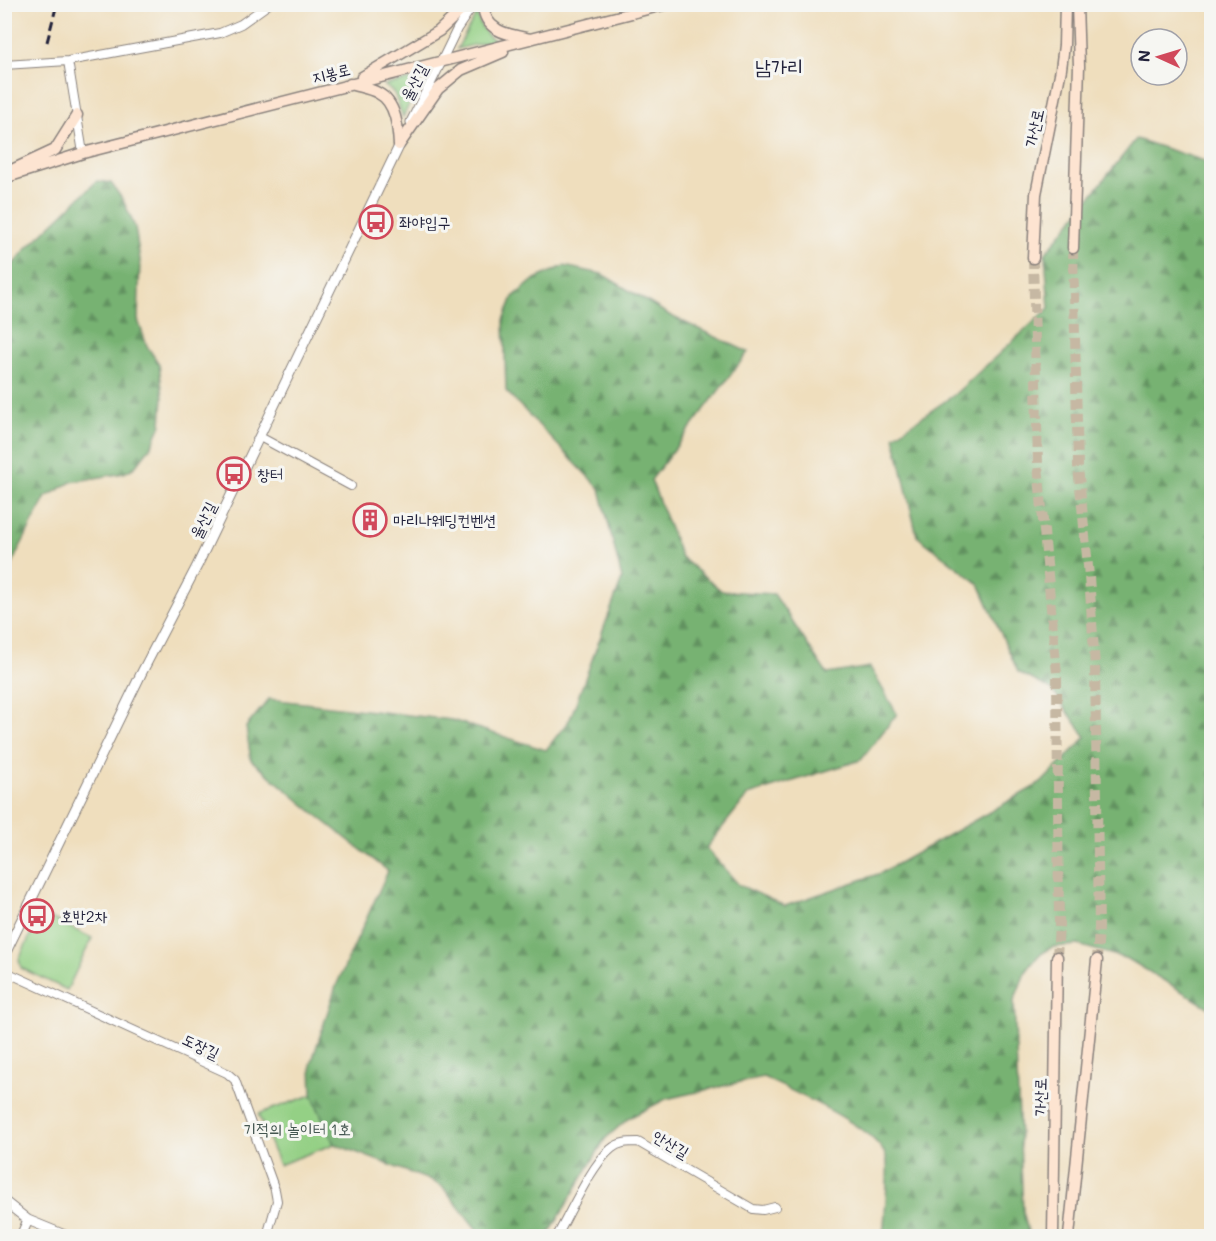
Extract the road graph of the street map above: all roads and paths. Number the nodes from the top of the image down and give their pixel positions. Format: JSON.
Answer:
{"nodes":[{"id":1,"x":269,"y":4,"type":"edge"},
{"id":2,"x":468,"y":4,"type":"edge"},
{"id":3,"x":474,"y":4,"type":"edge"},
{"id":4,"x":483,"y":4,"type":"edge"},
{"id":5,"x":667,"y":4,"type":"edge"},
{"id":6,"x":1065,"y":4,"type":"edge"},
{"id":7,"x":1077,"y":4,"type":"edge"},
{"id":8,"x":534,"y":39,"type":"junction"},
{"id":9,"x":68,"y":61,"type":"junction"},
{"id":10,"x":441,"y":62,"type":"junction"},
{"id":11,"x":4,"y":65,"type":"edge"},
{"id":12,"x":350,"y":84,"type":"junction"},
{"id":13,"x":76,"y":115,"type":"junction"},
{"id":14,"x":399,"y":145,"type":"junction"},
{"id":15,"x":83,"y":153,"type":"junction"},
{"id":16,"x":4,"y":176,"type":"edge"},
{"id":17,"x":1073,"y":248,"type":"tunnel mouth"},
{"id":18,"x":1033,"y":258,"type":"tunnel mouth"},
{"id":19,"x":260,"y":437,"type":"junction"},
{"id":20,"x":351,"y":486,"type":"dead end"},
{"id":21,"x":4,"y":956,"type":"edge"},
{"id":22,"x":1057,"y":957,"type":"tunnel mouth"},
{"id":23,"x":1097,"y":960,"type":"tunnel mouth"},
{"id":24,"x":4,"y":972,"type":"edge"},
{"id":25,"x":4,"y":1201,"type":"edge"},
{"id":26,"x":775,"y":1207,"type":"dead end"},
{"id":27,"x":28,"y":1220,"type":"junction"},
{"id":28,"x":21,"y":1236,"type":"edge"},
{"id":29,"x":67,"y":1236,"type":"edge"},
{"id":30,"x":267,"y":1236,"type":"edge"},
{"id":31,"x":557,"y":1236,"type":"edge"},
{"id":32,"x":1053,"y":1236,"type":"edge"},
{"id":33,"x":1069,"y":1236,"type":"edge"}],
"edges":[{"from":1,"to":9,"type":"street"},
{"from":2,"to":12,"type":"main road"},
{"from":3,"to":10,"type":"street"},
{"from":4,"to":8,"type":"main road"},
{"from":5,"to":8,"type":"main road","name":"지봉로"},
{"from":6,"to":18,"type":"main road","name":"가산로"},
{"from":7,"to":17,"type":"main road"},
{"from":8,"to":10,"type":"main road","name":"지봉로"},
{"from":8,"to":14,"type":"main road"},
{"from":9,"to":11,"type":"street"},
{"from":9,"to":13,"type":"street"},
{"from":10,"to":12,"type":"main road","name":"지봉로"},
{"from":10,"to":14,"type":"street","name":"율산길"},
{"from":12,"to":14,"type":"main road"},
{"from":12,"to":15,"type":"main road","name":"지봉로"},
{"from":13,"to":15,"type":"street"},
{"from":13,"to":16,"type":"main road"},
{"from":14,"to":19,"type":"street","name":"율산길"},
{"from":15,"to":16,"type":"main road","name":"지봉로"},
{"from":19,"to":20,"type":"street"},
{"from":19,"to":21,"type":"street","name":"율산길"},
{"from":22,"to":32,"type":"main road","name":"가산로"},
{"from":23,"to":33,"type":"main road"},
{"from":24,"to":30,"type":"street","name":"도장길"},
{"from":25,"to":27,"type":"street"},
{"from":26,"to":31,"type":"street","name":"안산길"},
{"from":27,"to":28,"type":"street"},
{"from":27,"to":29,"type":"street"}]}
